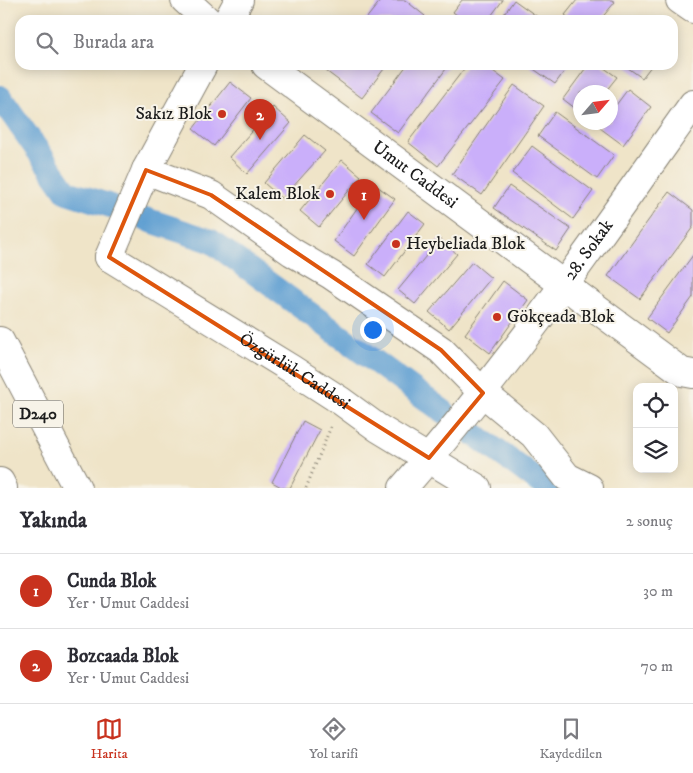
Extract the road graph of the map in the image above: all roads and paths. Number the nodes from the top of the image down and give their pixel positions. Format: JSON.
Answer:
{"nodes":[{"id":1,"x":185,"y":0,"type":"edge"},
{"id":2,"x":239,"y":0,"type":"edge"},
{"id":3,"x":680,"y":0,"type":"edge"},
{"id":4,"x":693,"y":10,"type":"edge"},
{"id":5,"x":202,"y":15,"type":"edge"},
{"id":6,"x":231,"y":15,"type":"edge"},
{"id":7,"x":200,"y":70,"type":"edge"},
{"id":8,"x":273,"y":70,"type":"edge"},
{"id":9,"x":693,"y":104,"type":"edge"},
{"id":10,"x":146,"y":170,"type":"junction"},
{"id":11,"x":564,"y":286,"type":"junction"},
{"id":12,"x":0,"y":341,"type":"edge"},
{"id":13,"x":693,"y":374,"type":"edge"},
{"id":14,"x":483,"y":393,"type":"junction"},
{"id":15,"x":341,"y":401,"type":"junction"},
{"id":16,"x":429,"y":458,"type":"junction"},
{"id":17,"x":0,"y":482,"type":"edge"},
{"id":18,"x":3,"y":488,"type":"edge"},
{"id":19,"x":77,"y":488,"type":"edge"},
{"id":20,"x":306,"y":488,"type":"edge"},
{"id":21,"x":403,"y":488,"type":"edge"},
{"id":22,"x":477,"y":488,"type":"edge"},
{"id":23,"x":589,"y":488,"type":"edge"}],
"edges":[{"from":1,"to":5,"type":"main road"},
{"from":2,"to":6,"type":"main road"},
{"from":3,"to":4,"type":"main road"},
{"from":7,"to":10,"type":"main road"},
{"from":8,"to":11,"type":"main road","name":"Umut Caddesi"},
{"from":9,"to":11,"type":"main road","name":"28. Sokak"},
{"from":10,"to":14,"type":"main road"},
{"from":10,"to":15,"type":"main road","name":"Özgürlük Caddesi"},
{"from":11,"to":13,"type":"main road","name":"Umut Caddesi"},
{"from":11,"to":14,"type":"main road","name":"28. Sokak"},
{"from":12,"to":19,"type":"main road","number":"D240"},
{"from":14,"to":16,"type":"main road","name":"28. Sokak"},
{"from":14,"to":23,"type":"main road"},
{"from":15,"to":16,"type":"main road","name":"Özgürlük Caddesi"},
{"from":15,"to":20,"type":"path"},
{"from":16,"to":21,"type":"main road","name":"28. Sokak"},
{"from":16,"to":22,"type":"main road","name":"Özgürlük Caddesi"},
{"from":17,"to":18,"type":"main road"}]}
